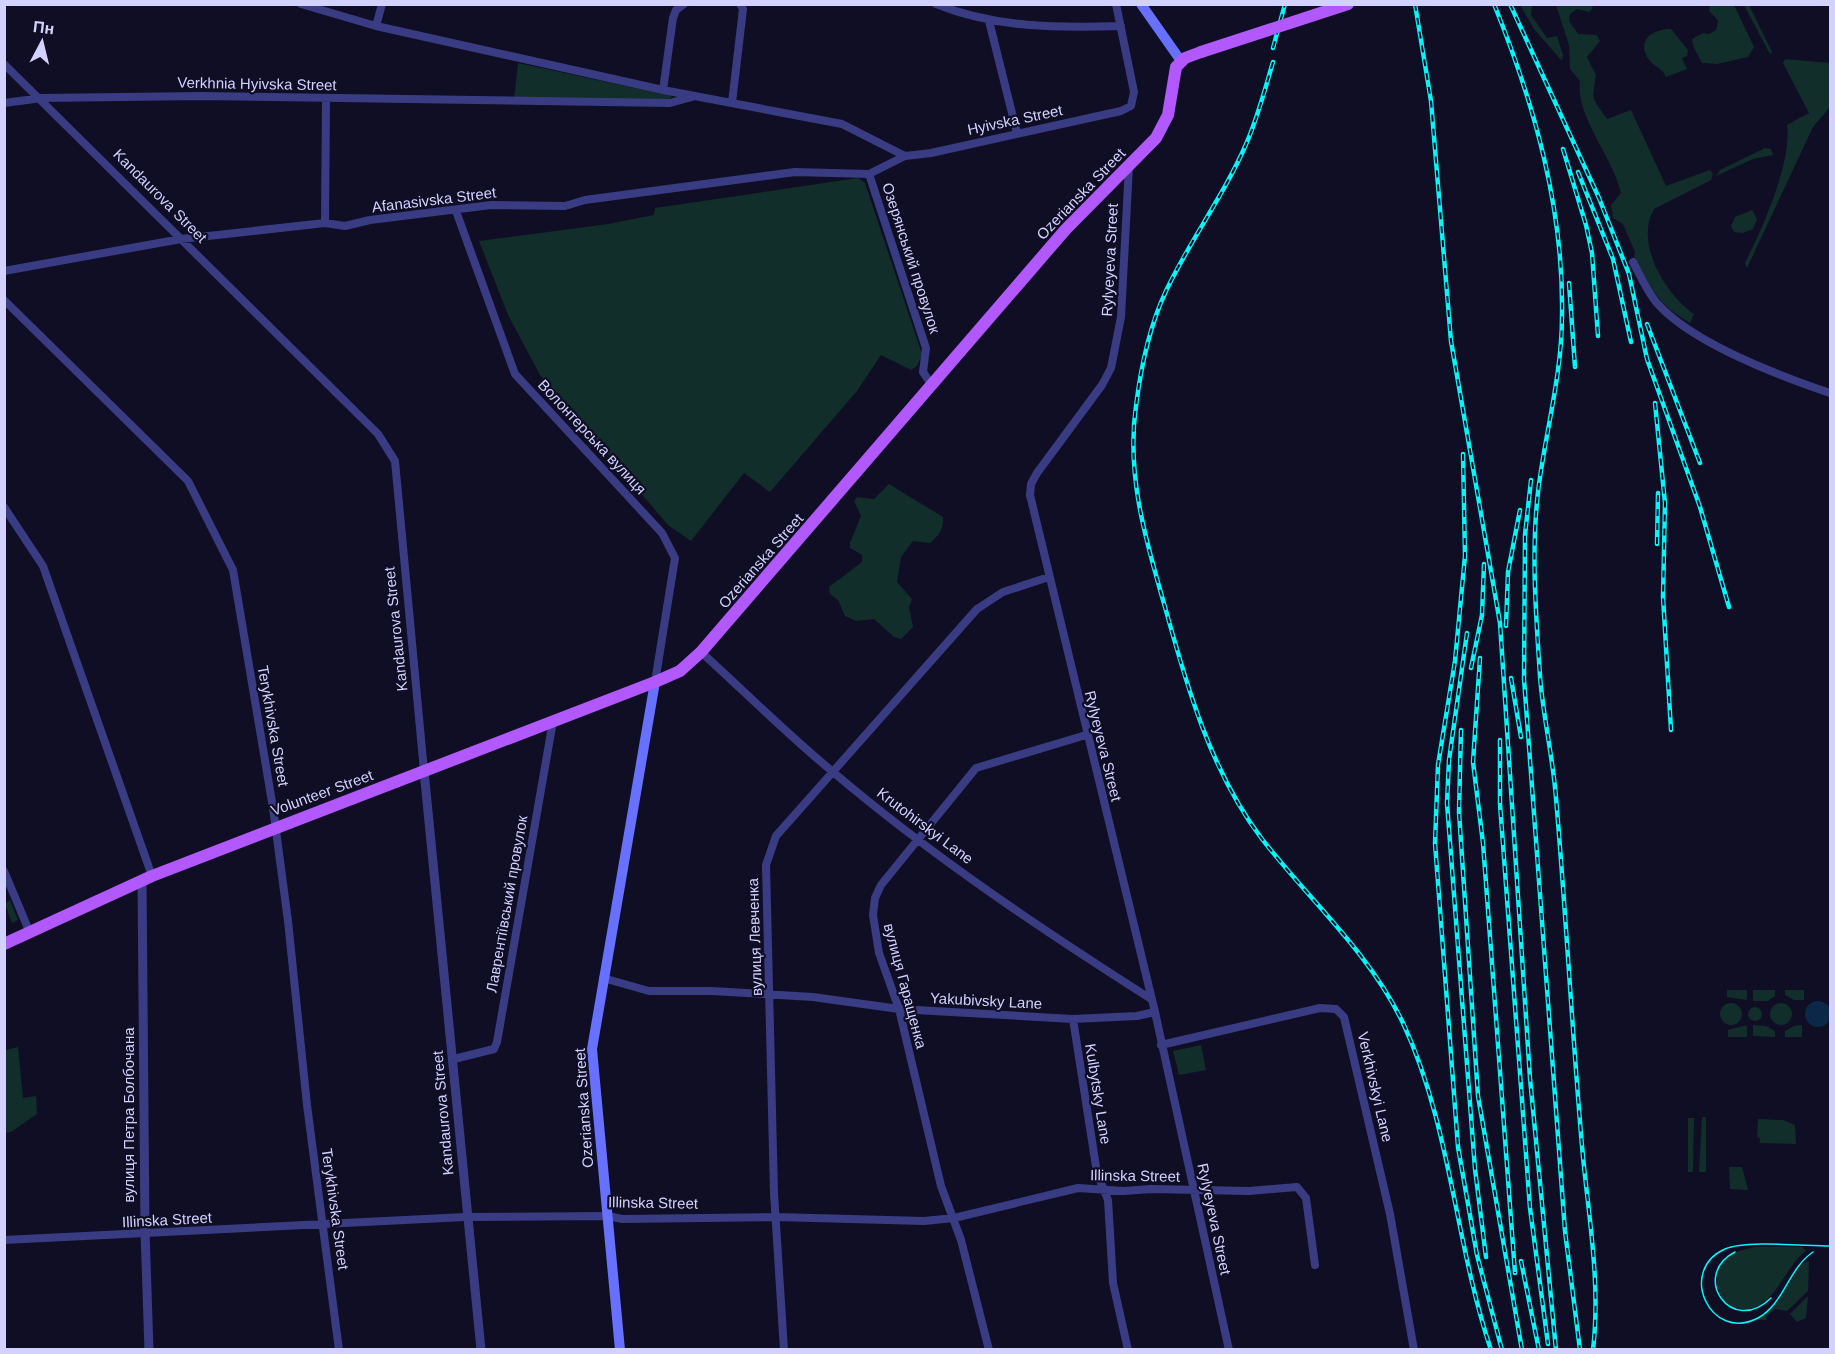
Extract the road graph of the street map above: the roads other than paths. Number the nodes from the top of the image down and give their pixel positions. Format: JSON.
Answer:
{"nodes":[{"id":1,"x":301,"y":4,"type":"edge"},
{"id":2,"x":382,"y":4,"type":"edge"},
{"id":3,"x":684,"y":4,"type":"edge"},
{"id":4,"x":740,"y":4,"type":"edge"},
{"id":5,"x":936,"y":4,"type":"edge"},
{"id":6,"x":1116,"y":4,"type":"edge"},
{"id":7,"x":1141,"y":4,"type":"edge"},
{"id":8,"x":1348,"y":4,"type":"edge"},
{"id":9,"x":989,"y":21,"type":"junction"},
{"id":10,"x":375,"y":26,"type":"junction"},
{"id":11,"x":1121,"y":26,"type":"junction"},
{"id":12,"x":1181,"y":61,"type":"junction"},
{"id":13,"x":4,"y":64,"type":"edge"},
{"id":14,"x":663,"y":90,"type":"junction"},
{"id":15,"x":694,"y":97,"type":"junction"},
{"id":16,"x":42,"y":98,"type":"junction"},
{"id":17,"x":326,"y":98,"type":"junction"},
{"id":18,"x":4,"y":103,"type":"edge"},
{"id":19,"x":732,"y":103,"type":"junction"},
{"id":20,"x":1017,"y":133,"type":"junction"},
{"id":21,"x":904,"y":156,"type":"junction"},
{"id":22,"x":1129,"y":166,"type":"junction"},
{"id":23,"x":869,"y":174,"type":"junction"},
{"id":24,"x":456,"y":211,"type":"junction"},
{"id":25,"x":325,"y":223,"type":"junction"},
{"id":26,"x":181,"y":239,"type":"junction"},
{"id":27,"x":1633,"y":262,"type":"dead end"},
{"id":28,"x":4,"y":271,"type":"edge"},
{"id":29,"x":4,"y":300,"type":"edge"},
{"id":30,"x":931,"y":384,"type":"junction"},
{"id":31,"x":1830,"y":393,"type":"edge"},
{"id":32,"x":4,"y":507,"type":"edge"},
{"id":33,"x":1049,"y":577,"type":"junction"},
{"id":34,"x":701,"y":652,"type":"junction"},
{"id":35,"x":655,"y":682,"type":"junction"},
{"id":36,"x":553,"y":721,"type":"junction"},
{"id":37,"x":1086,"y":735,"type":"junction"},
{"id":38,"x":424,"y":771,"type":"junction"},
{"id":39,"x":832,"y":771,"type":"junction"},
{"id":40,"x":276,"y":826,"type":"junction"},
{"id":41,"x":918,"y":840,"type":"junction"},
{"id":42,"x":4,"y":871,"type":"edge"},
{"id":43,"x":147,"y":878,"type":"junction"},
{"id":44,"x":30,"y":933,"type":"junction"},
{"id":45,"x":4,"y":944,"type":"edge"},
{"id":46,"x":603,"y":978,"type":"junction"},
{"id":47,"x":771,"y":996,"type":"junction"},
{"id":48,"x":1151,"y":999,"type":"junction"},
{"id":49,"x":899,"y":1009,"type":"junction"},
{"id":50,"x":1155,"y":1012,"type":"junction"},
{"id":51,"x":1073,"y":1019,"type":"junction"},
{"id":52,"x":1161,"y":1045,"type":"junction"},
{"id":53,"x":454,"y":1059,"type":"junction"},
{"id":54,"x":1105,"y":1191,"type":"junction"},
{"id":55,"x":1195,"y":1191,"type":"junction"},
{"id":56,"x":608,"y":1216,"type":"junction"},
{"id":57,"x":776,"y":1216,"type":"junction"},
{"id":58,"x":468,"y":1217,"type":"junction"},
{"id":59,"x":954,"y":1218,"type":"junction"},
{"id":60,"x":324,"y":1226,"type":"junction"},
{"id":61,"x":145,"y":1235,"type":"junction"},
{"id":62,"x":4,"y":1240,"type":"edge"},
{"id":63,"x":1315,"y":1265,"type":"dead end"},
{"id":64,"x":149,"y":1350,"type":"edge"},
{"id":65,"x":339,"y":1350,"type":"edge"},
{"id":66,"x":482,"y":1350,"type":"edge"},
{"id":67,"x":620,"y":1350,"type":"edge"},
{"id":68,"x":784,"y":1350,"type":"edge"},
{"id":69,"x":989,"y":1350,"type":"edge"},
{"id":70,"x":1128,"y":1350,"type":"edge"},
{"id":71,"x":1229,"y":1350,"type":"edge"},
{"id":72,"x":1414,"y":1350,"type":"edge"}],
"edges":[{"from":1,"to":10,"type":"street"},
{"from":2,"to":10,"type":"street"},
{"from":3,"to":14,"type":"street"},
{"from":4,"to":19,"type":"street"},
{"from":5,"to":9,"type":"street"},
{"from":6,"to":11,"type":"street"},
{"from":7,"to":12,"type":"main road"},
{"from":8,"to":12,"type":"main road","bridge":true},
{"from":9,"to":11,"type":"street"},
{"from":9,"to":20,"type":"street"},
{"from":10,"to":14,"type":"street"},
{"from":11,"to":20,"type":"street","name":"Hyivska Street"},
{"from":12,"to":22,"type":"main road","name":"Ozerianska Street"},
{"from":13,"to":16,"type":"street","name":"Kandaurova Street"},
{"from":14,"to":15,"type":"street"},
{"from":15,"to":17,"type":"street","name":"Verkhnia Hyivska Street"},
{"from":15,"to":19,"type":"street"},
{"from":16,"to":17,"type":"street","name":"Verkhnia Hyivska Street"},
{"from":16,"to":18,"type":"street","name":"Verkhnia Hyivska Street"},
{"from":16,"to":26,"type":"street","name":"Kandaurova Street"},
{"from":17,"to":25,"type":"street"},
{"from":19,"to":21,"type":"street"},
{"from":20,"to":21,"type":"street","name":"Hyivska Street"},
{"from":21,"to":23,"type":"street","name":"Hyivska Street"},
{"from":22,"to":30,"type":"main road","name":"Ozerianska Street"},
{"from":22,"to":33,"type":"street","name":"Rylyeyeva Street"},
{"from":23,"to":24,"type":"street","name":"Afanasivska Street"},
{"from":23,"to":30,"type":"street","name":"Озерянський провулок"},
{"from":24,"to":25,"type":"street","name":"Afanasivska Street"},
{"from":24,"to":35,"type":"street","name":"Волонтерська вулиця"},
{"from":25,"to":26,"type":"street","name":"Afanasivska Street"},
{"from":26,"to":28,"type":"street","name":"Afanasivska Street"},
{"from":26,"to":38,"type":"street","name":"Kandaurova Street"},
{"from":27,"to":31,"type":"street"},
{"from":29,"to":40,"type":"street","name":"Terykhivska Street"},
{"from":30,"to":34,"type":"main road","name":"Ozerianska Street"},
{"from":32,"to":43,"type":"street","name":"вулиця Петра Болбочана"},
{"from":33,"to":37,"type":"street","name":"Rylyeyeva Street"},
{"from":33,"to":39,"type":"street","name":"вулиця Левченка"},
{"from":34,"to":35,"type":"main road","name":"Ozerianska Street"},
{"from":34,"to":39,"type":"street","name":"Krutohirskyi Lane"},
{"from":35,"to":36,"type":"main road","name":"Volunteer Street"},
{"from":35,"to":46,"type":"main road","name":"Ozerianska Street"},
{"from":36,"to":38,"type":"main road","name":"Volunteer Street"},
{"from":36,"to":53,"type":"street","name":"Лаврентіївський провулок"},
{"from":37,"to":41,"type":"street","name":"вулиця Гаращенка"},
{"from":37,"to":48,"type":"street","name":"Rylyeyeva Street"},
{"from":38,"to":40,"type":"main road","name":"Volunteer Street"},
{"from":38,"to":53,"type":"street","name":"Kandaurova Street"},
{"from":39,"to":41,"type":"street","name":"Krutohirskyi Lane"},
{"from":39,"to":47,"type":"street","name":"вулиця Левченка"},
{"from":40,"to":43,"type":"main road","name":"Volunteer Street"},
{"from":40,"to":60,"type":"street","name":"Terykhivska Street"},
{"from":41,"to":48,"type":"street","name":"Krutohirskyi Lane"},
{"from":41,"to":49,"type":"street","name":"вулиця Гаращенка"},
{"from":42,"to":44,"type":"street"},
{"from":43,"to":44,"type":"main road","name":"Volunteer Street"},
{"from":43,"to":61,"type":"street","name":"вулиця Петра Болбочана"},
{"from":44,"to":45,"type":"main road","name":"Volunteer Street"},
{"from":46,"to":47,"type":"street","name":"Yakubivsky Lane"},
{"from":46,"to":56,"type":"main road","name":"Ozerianska Street"},
{"from":47,"to":49,"type":"street","name":"Yakubivsky Lane"},
{"from":47,"to":57,"type":"street","name":"вулиця Левченка"},
{"from":48,"to":50,"type":"street","name":"Rylyeyeva Street"},
{"from":49,"to":51,"type":"street","name":"Yakubivsky Lane"},
{"from":49,"to":59,"type":"street","name":"вулиця Гаращенка"},
{"from":50,"to":51,"type":"street","name":"Yakubivsky Lane"},
{"from":50,"to":52,"type":"street","name":"Rylyeyeva Street"},
{"from":51,"to":54,"type":"street","name":"Kulbytsky Lane"},
{"from":52,"to":55,"type":"street","name":"Rylyeyeva Street"},
{"from":52,"to":72,"type":"street","name":"Verkhivskyi Lane"},
{"from":53,"to":58,"type":"street","name":"Kandaurova Street"},
{"from":54,"to":55,"type":"street","name":"Illinska Street"},
{"from":54,"to":59,"type":"street","name":"Illinska Street"},
{"from":54,"to":70,"type":"street","name":"Kulbytsky Lane"},
{"from":55,"to":63,"type":"street","name":"Illinska Street"},
{"from":55,"to":71,"type":"street","name":"Rylyeyeva Street"},
{"from":56,"to":57,"type":"street","name":"Illinska Street"},
{"from":56,"to":58,"type":"street","name":"Illinska Street"},
{"from":56,"to":67,"type":"main road","name":"Ozerianska Street"},
{"from":57,"to":59,"type":"street","name":"Illinska Street"},
{"from":57,"to":68,"type":"street","name":"вулиця Левченка"},
{"from":58,"to":60,"type":"street","name":"Illinska Street"},
{"from":58,"to":66,"type":"street","name":"Kandaurova Street"},
{"from":59,"to":69,"type":"street","name":"вулиця Гаращенка"},
{"from":60,"to":61,"type":"street","name":"Illinska Street"},
{"from":60,"to":65,"type":"street","name":"Terykhivska Street"},
{"from":61,"to":62,"type":"street","name":"Illinska Street"},
{"from":61,"to":64,"type":"street","name":"вулиця Петра Болбочана"}]}
